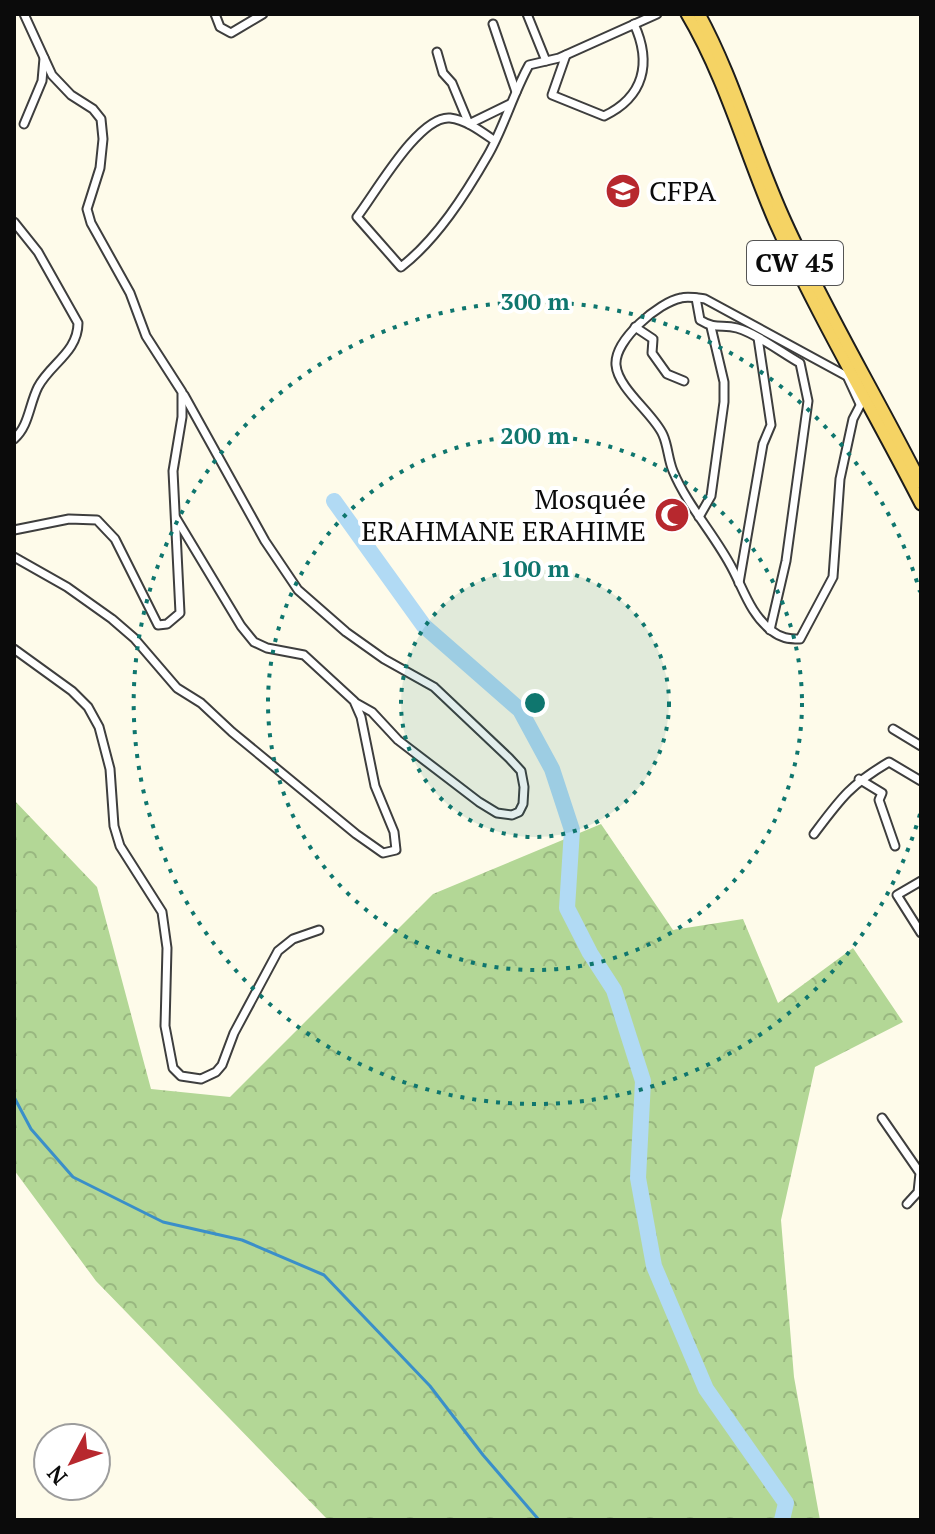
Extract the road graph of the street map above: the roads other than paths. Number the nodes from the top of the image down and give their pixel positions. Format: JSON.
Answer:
{"nodes":[{"id":1,"x":24,"y":14,"type":"edge"},
{"id":2,"x":215,"y":14,"type":"edge"},
{"id":3,"x":263,"y":14,"type":"edge"},
{"id":4,"x":527,"y":14,"type":"edge"},
{"id":5,"x":657,"y":14,"type":"edge"},
{"id":6,"x":687,"y":14,"type":"edge"},
{"id":7,"x":699,"y":14,"type":"edge"},
{"id":8,"x":493,"y":24,"type":"dead end"},
{"id":9,"x":634,"y":24,"type":"junction"},
{"id":10,"x":437,"y":52,"type":"dead end"},
{"id":11,"x":566,"y":55,"type":"junction"},
{"id":12,"x":45,"y":57,"type":"junction"},
{"id":13,"x":546,"y":61,"type":"junction"},
{"id":14,"x":516,"y":92,"type":"junction"},
{"id":15,"x":511,"y":104,"type":"junction"},
{"id":16,"x":24,"y":124,"type":"dead end"},
{"id":17,"x":469,"y":124,"type":"junction"},
{"id":18,"x":495,"y":141,"type":"junction"},
{"id":19,"x":14,"y":222,"type":"edge"},
{"id":20,"x":696,"y":298,"type":"junction"},
{"id":21,"x":635,"y":327,"type":"junction"},
{"id":22,"x":711,"y":327,"type":"junction"},
{"id":23,"x":758,"y":338,"type":"junction"},
{"id":24,"x":684,"y":381,"type":"dead end"},
{"id":25,"x":860,"y":389,"type":"junction"},
{"id":26,"x":182,"y":392,"type":"junction"},
{"id":27,"x":14,"y":439,"type":"edge"},
{"id":28,"x":921,"y":483,"type":"edge"},
{"id":29,"x":921,"y":504,"type":"edge"},
{"id":30,"x":699,"y":517,"type":"junction"},
{"id":31,"x":176,"y":518,"type":"junction"},
{"id":32,"x":14,"y":530,"type":"edge"},
{"id":33,"x":14,"y":557,"type":"edge"},
{"id":34,"x":739,"y":586,"type":"junction"},
{"id":35,"x":770,"y":630,"type":"junction"},
{"id":36,"x":14,"y":649,"type":"edge"},
{"id":37,"x":354,"y":701,"type":"junction"},
{"id":38,"x":893,"y":729,"type":"dead end"},
{"id":39,"x":921,"y":746,"type":"edge"},
{"id":40,"x":859,"y":779,"type":"junction"},
{"id":41,"x":921,"y":781,"type":"edge"},
{"id":42,"x":814,"y":834,"type":"dead end"},
{"id":43,"x":895,"y":846,"type":"dead end"},
{"id":44,"x":921,"y":881,"type":"edge"},
{"id":45,"x":319,"y":930,"type":"dead end"},
{"id":46,"x":921,"y":933,"type":"edge"},
{"id":47,"x":882,"y":1118,"type":"dead end"},
{"id":48,"x":917,"y":1160,"type":"edge"},
{"id":49,"x":907,"y":1204,"type":"dead end"}],
"edges":[{"from":1,"to":12,"type":"street"},
{"from":2,"to":3,"type":"street"},
{"from":4,"to":13,"type":"street"},
{"from":5,"to":9,"type":"street"},
{"from":6,"to":25,"type":"main road","number":"CW 45"},
{"from":7,"to":25,"type":"main road"},
{"from":8,"to":14,"type":"street"},
{"from":9,"to":11,"type":"street"},
{"from":9,"to":11,"type":"street"},
{"from":10,"to":17,"type":"street"},
{"from":11,"to":13,"type":"street"},
{"from":12,"to":16,"type":"street"},
{"from":12,"to":26,"type":"street"},
{"from":13,"to":14,"type":"street"},
{"from":14,"to":15,"type":"street"},
{"from":15,"to":17,"type":"street"},
{"from":15,"to":18,"type":"street"},
{"from":17,"to":18,"type":"street"},
{"from":17,"to":18,"type":"street"},
{"from":19,"to":27,"type":"street"},
{"from":20,"to":21,"type":"street"},
{"from":20,"to":22,"type":"street"},
{"from":20,"to":25,"type":"street"},
{"from":21,"to":24,"type":"street"},
{"from":21,"to":30,"type":"street"},
{"from":22,"to":23,"type":"street"},
{"from":22,"to":30,"type":"street"},
{"from":23,"to":34,"type":"street"},
{"from":23,"to":35,"type":"street"},
{"from":25,"to":28,"type":"main road"},
{"from":25,"to":29,"type":"main road","number":"CW 45"},
{"from":25,"to":35,"type":"street"},
{"from":26,"to":31,"type":"street"},
{"from":26,"to":37,"type":"street"},
{"from":30,"to":34,"type":"street"},
{"from":31,"to":32,"type":"street"},
{"from":31,"to":37,"type":"street"},
{"from":33,"to":37,"type":"street"},
{"from":34,"to":35,"type":"street"},
{"from":36,"to":45,"type":"street"},
{"from":38,"to":39,"type":"street"},
{"from":40,"to":41,"type":"street"},
{"from":40,"to":42,"type":"street"},
{"from":40,"to":43,"type":"street"},
{"from":44,"to":46,"type":"street"},
{"from":47,"to":48,"type":"street"},
{"from":48,"to":49,"type":"street"}]}
